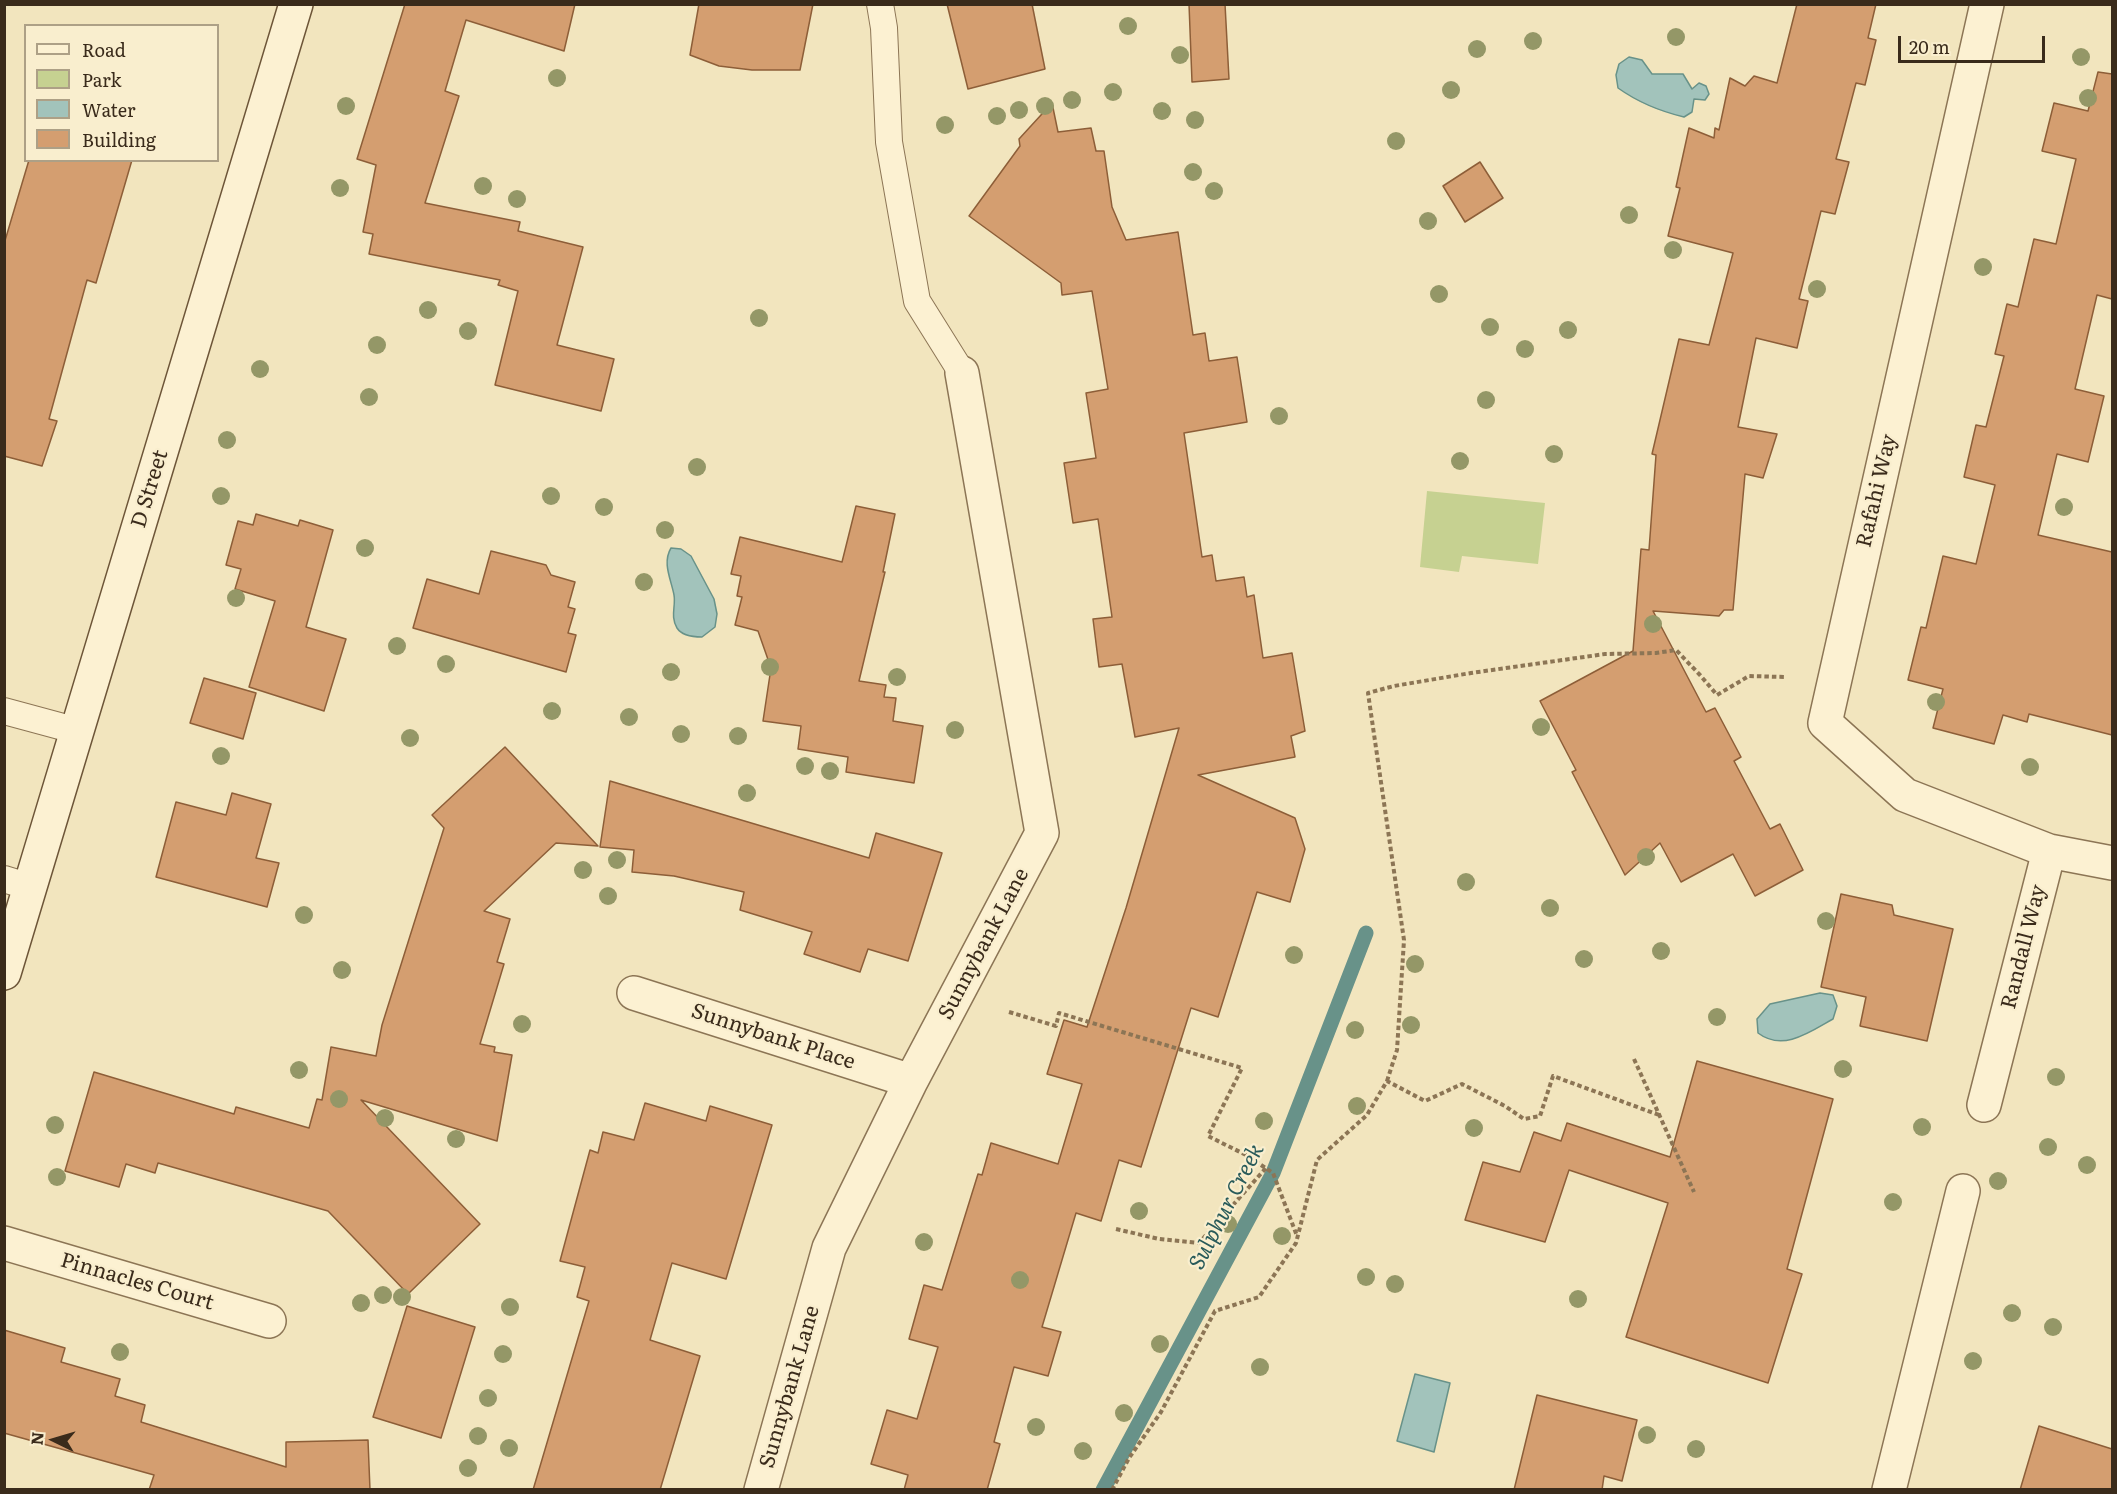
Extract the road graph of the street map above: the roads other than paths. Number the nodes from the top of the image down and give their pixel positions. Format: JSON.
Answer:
{"nodes":[{"id":1,"x":296,"y":4,"type":"edge"},
{"id":2,"x":880,"y":4,"type":"edge"},
{"id":3,"x":1987,"y":4,"type":"edge"},
{"id":4,"x":962,"y":373,"type":"joint"},
{"id":5,"x":4,"y":711,"type":"edge"},
{"id":6,"x":78,"y":731,"type":"junction"},
{"id":7,"x":2049,"y":851,"type":"junction"},
{"id":8,"x":2112,"y":863,"type":"edge"},
{"id":9,"x":17,"y":883,"type":"edge"},
{"id":10,"x":4,"y":973,"type":"edge"},
{"id":11,"x":634,"y":993,"type":"dead end"},
{"id":12,"x":911,"y":1081,"type":"junction"},
{"id":13,"x":1984,"y":1105,"type":"dead end"},
{"id":14,"x":1963,"y":1191,"type":"dead end"},
{"id":15,"x":4,"y":1243,"type":"edge"},
{"id":16,"x":269,"y":1321,"type":"dead end"},
{"id":17,"x":762,"y":1490,"type":"edge"},
{"id":18,"x":1889,"y":1490,"type":"edge"}],
"edges":[{"from":1,"to":6,"type":"street","name":"D Street"},
{"from":2,"to":4,"type":"lane"},
{"from":3,"to":7,"type":"street","name":"Rafahi Way"},
{"from":4,"to":12,"type":"street","name":"Sunnybank Lane"},
{"from":5,"to":6,"type":"lane"},
{"from":6,"to":9,"type":"street","name":"D Street"},
{"from":7,"to":8,"type":"street"},
{"from":7,"to":13,"type":"street","name":"Randall Way"},
{"from":9,"to":10,"type":"street","name":"D Street"},
{"from":11,"to":12,"type":"street","name":"Sunnybank Place"},
{"from":12,"to":17,"type":"street","name":"Sunnybank Lane"},
{"from":14,"to":18,"type":"street"},
{"from":15,"to":16,"type":"street","name":"Pinnacles Court"}]}
